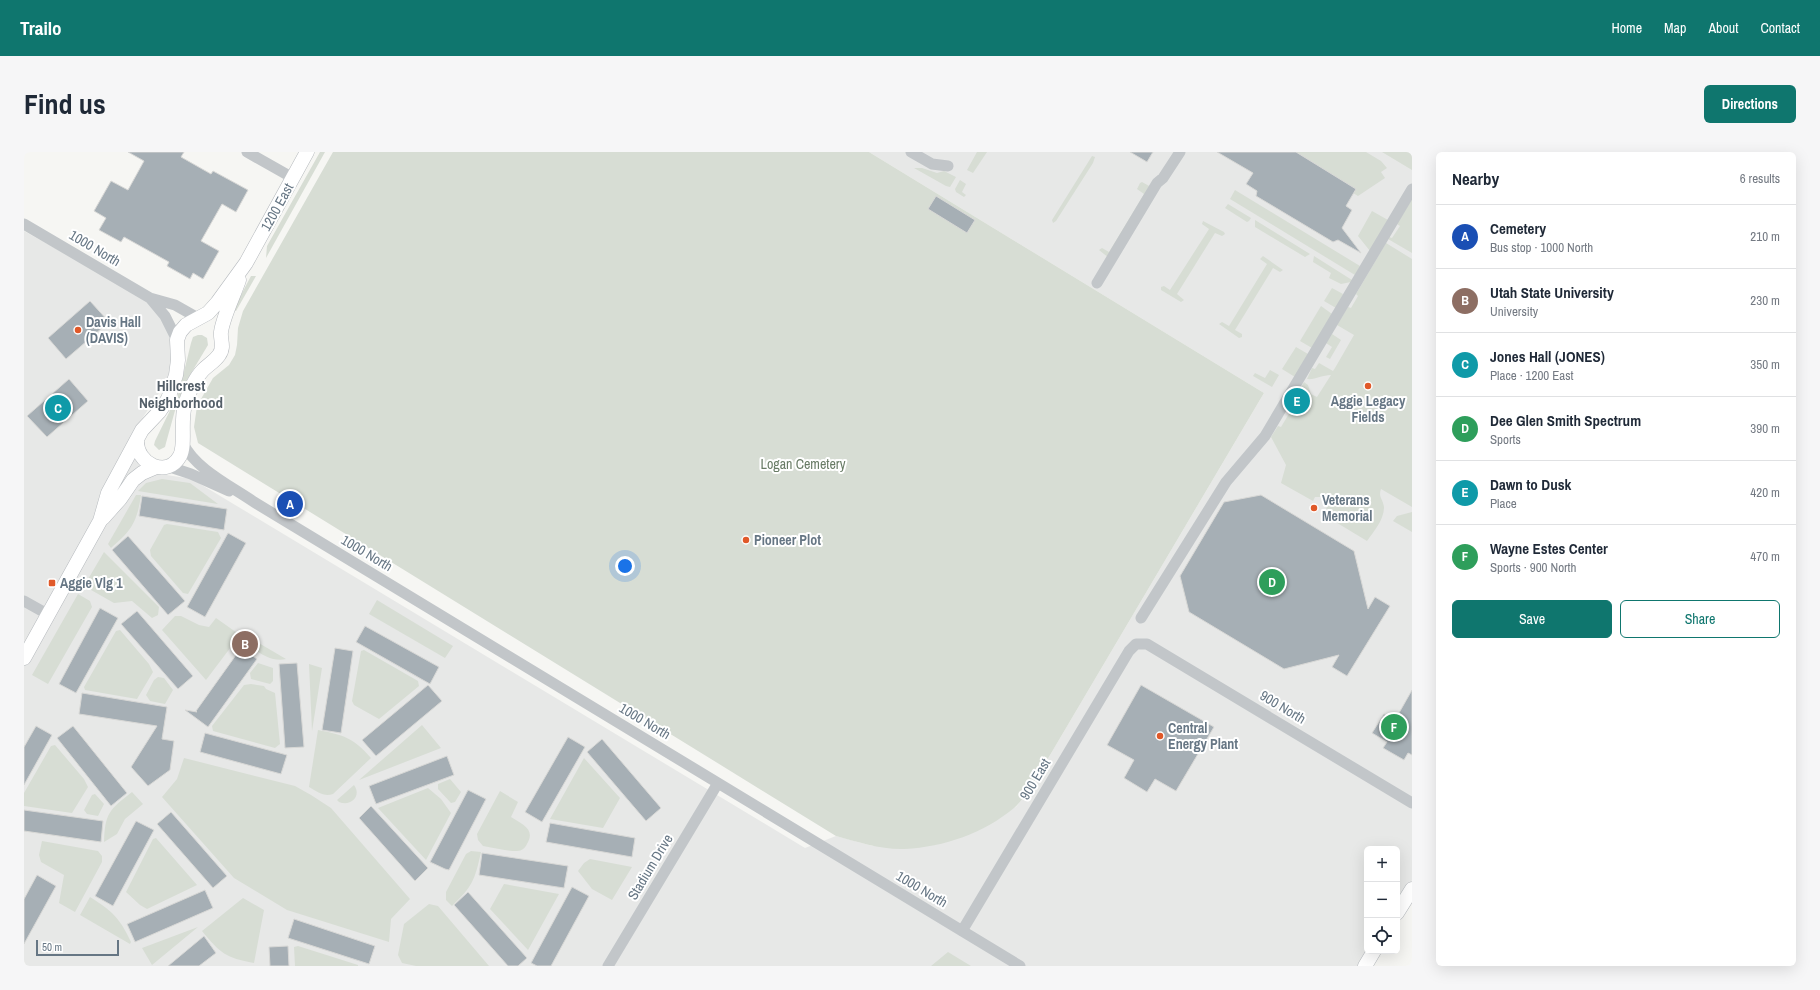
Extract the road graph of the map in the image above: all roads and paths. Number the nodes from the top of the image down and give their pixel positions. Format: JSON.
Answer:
{"nodes":[{"id":1,"x":248,"y":152,"type":"edge"},
{"id":2,"x":307,"y":152,"type":"edge"},
{"id":3,"x":911,"y":152,"type":"edge"},
{"id":4,"x":1180,"y":152,"type":"edge"},
{"id":5,"x":948,"y":166,"type":"dead end"},
{"id":6,"x":293,"y":178,"type":"junction"},
{"id":7,"x":1412,"y":189,"type":"edge"},
{"id":8,"x":24,"y":224,"type":"edge"},
{"id":9,"x":246,"y":263,"type":"junction"},
{"id":10,"x":1097,"y":283,"type":"dead end"},
{"id":11,"x":150,"y":298,"type":"junction"},
{"id":12,"x":198,"y":318,"type":"junction"},
{"id":13,"x":220,"y":333,"type":"junction"},
{"id":14,"x":177,"y":340,"type":"junction"},
{"id":15,"x":137,"y":440,"type":"junction"},
{"id":16,"x":183,"y":443,"type":"junction"},
{"id":17,"x":161,"y":466,"type":"junction"},
{"id":18,"x":254,"y":502,"type":"junction"},
{"id":19,"x":100,"y":521,"type":"junction"},
{"id":20,"x":24,"y":601,"type":"edge"},
{"id":21,"x":48,"y":615,"type":"junction"},
{"id":22,"x":1141,"y":618,"type":"dead end"},
{"id":23,"x":1136,"y":644,"type":"joint"},
{"id":24,"x":24,"y":658,"type":"edge"},
{"id":25,"x":718,"y":783,"type":"junction"},
{"id":26,"x":1412,"y":803,"type":"edge"},
{"id":27,"x":1412,"y":889,"type":"edge"},
{"id":28,"x":1400,"y":908,"type":"edge"},
{"id":29,"x":962,"y":931,"type":"junction"},
{"id":30,"x":1372,"y":954,"type":"edge"},
{"id":31,"x":608,"y":966,"type":"edge"},
{"id":32,"x":1020,"y":966,"type":"edge"},
{"id":33,"x":1365,"y":966,"type":"edge"}],
"edges":[{"from":1,"to":6,"type":"street"},
{"from":2,"to":6,"type":"main road","name":"1200 East"},
{"from":3,"to":5,"type":"street"},
{"from":4,"to":10,"type":"street"},
{"from":6,"to":9,"type":"main road","name":"1200 East"},
{"from":7,"to":22,"type":"street"},
{"from":8,"to":11,"type":"street","name":"1000 North"},
{"from":9,"to":12,"type":"main road","name":"1200 East"},
{"from":9,"to":13,"type":"main road","name":"1200 East"},
{"from":11,"to":12,"type":"street","name":"1000 North"},
{"from":11,"to":14,"type":"street","name":"1000 North"},
{"from":12,"to":13,"type":"main road"},
{"from":12,"to":14,"type":"main road","name":"1200 East"},
{"from":13,"to":16,"type":"main road","name":"1200 East"},
{"from":14,"to":15,"type":"main road","name":"1200 East"},
{"from":15,"to":17,"type":"main road"},
{"from":15,"to":19,"type":"main road","name":"1200 East"},
{"from":16,"to":17,"type":"main road","name":"1200 East"},
{"from":16,"to":18,"type":"street","name":"1000 North"},
{"from":17,"to":18,"type":"street","name":"1000 North"},
{"from":17,"to":19,"type":"main road","name":"1200 East"},
{"from":18,"to":25,"type":"street","name":"1000 North"},
{"from":19,"to":21,"type":"main road","name":"1200 East"},
{"from":20,"to":21,"type":"street"},
{"from":21,"to":24,"type":"main road","name":"1200 East"},
{"from":23,"to":26,"type":"street","name":"900 North"},
{"from":23,"to":29,"type":"street","name":"900 East"},
{"from":25,"to":29,"type":"street","name":"1000 North"},
{"from":25,"to":31,"type":"street","name":"Stadium Drive"},
{"from":27,"to":28,"type":"main road"},
{"from":29,"to":32,"type":"street","name":"1000 North"},
{"from":30,"to":33,"type":"main road"}]}
